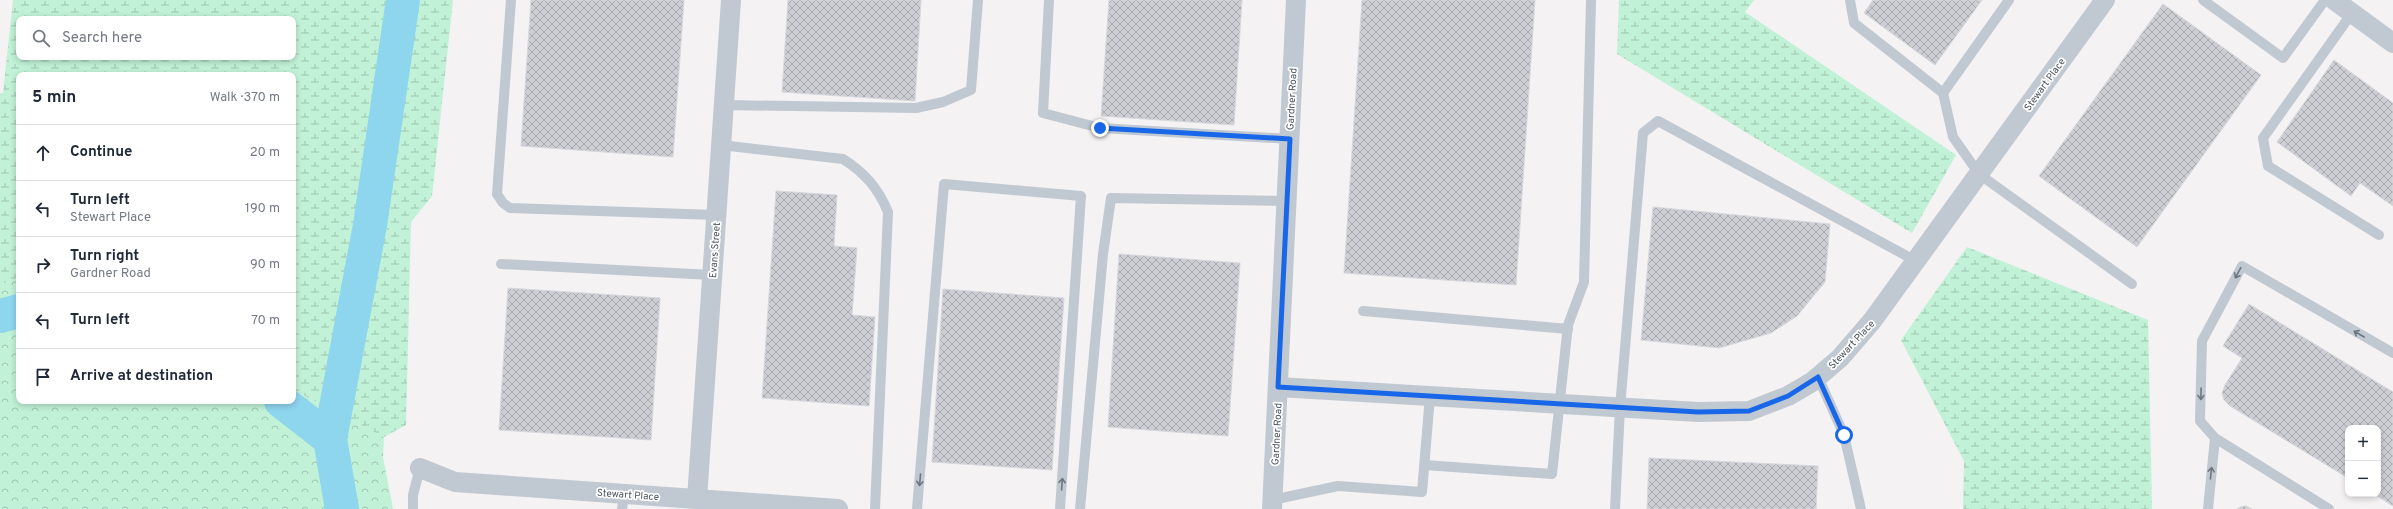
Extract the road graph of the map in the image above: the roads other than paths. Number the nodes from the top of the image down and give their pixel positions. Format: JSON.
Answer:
{"nodes":[{"id":1,"x":511,"y":0,"type":"edge"},
{"id":2,"x":731,"y":0,"type":"edge"},
{"id":3,"x":978,"y":0,"type":"edge"},
{"id":4,"x":1049,"y":0,"type":"edge"},
{"id":5,"x":1296,"y":0,"type":"edge"},
{"id":6,"x":1591,"y":0,"type":"edge"},
{"id":7,"x":1850,"y":0,"type":"edge"},
{"id":8,"x":2009,"y":0,"type":"edge"},
{"id":9,"x":2105,"y":0,"type":"edge"},
{"id":10,"x":2203,"y":0,"type":"edge"},
{"id":11,"x":2340,"y":4,"type":"edge"},
{"id":12,"x":2393,"y":42,"type":"edge"},
{"id":13,"x":1943,"y":93,"type":"junction"},
{"id":14,"x":724,"y":104,"type":"junction"},
{"id":15,"x":1290,"y":139,"type":"junction"},
{"id":16,"x":721,"y":145,"type":"junction"},
{"id":17,"x":1979,"y":174,"type":"junction"},
{"id":18,"x":1287,"y":201,"type":"junction"},
{"id":19,"x":716,"y":215,"type":"junction"},
{"id":20,"x":2379,"y":235,"type":"dead end"},
{"id":21,"x":1916,"y":261,"type":"junction"},
{"id":22,"x":501,"y":264,"type":"dead end"},
{"id":23,"x":712,"y":275,"type":"junction"},
{"id":24,"x":2132,"y":284,"type":"dead end"},
{"id":25,"x":1363,"y":311,"type":"dead end"},
{"id":26,"x":1568,"y":329,"type":"junction"},
{"id":27,"x":2393,"y":353,"type":"edge"},
{"id":28,"x":1818,"y":377,"type":"junction"},
{"id":29,"x":1278,"y":387,"type":"junction"},
{"id":30,"x":1430,"y":396,"type":"junction"},
{"id":31,"x":1560,"y":404,"type":"junction"},
{"id":32,"x":1620,"y":408,"type":"junction"},
{"id":33,"x":2215,"y":438,"type":"junction"},
{"id":34,"x":1425,"y":465,"type":"junction"},
{"id":35,"x":420,"y":468,"type":"joint"},
{"id":36,"x":697,"y":499,"type":"junction"},
{"id":37,"x":623,"y":501,"type":"edge"},
{"id":38,"x":1272,"y":504,"type":"edge"},
{"id":39,"x":807,"y":508,"type":"edge"},
{"id":40,"x":413,"y":509,"type":"edge"},
{"id":41,"x":838,"y":509,"type":"edge"},
{"id":42,"x":875,"y":509,"type":"edge"},
{"id":43,"x":918,"y":509,"type":"edge"},
{"id":44,"x":1060,"y":509,"type":"edge"},
{"id":45,"x":1080,"y":509,"type":"edge"},
{"id":46,"x":1615,"y":509,"type":"edge"},
{"id":47,"x":1861,"y":509,"type":"edge"},
{"id":48,"x":2208,"y":509,"type":"edge"},
{"id":49,"x":2328,"y":509,"type":"edge"}],
"edges":[{"from":1,"to":19,"type":"lane"},
{"from":2,"to":14,"type":"street","name":"Evans Street"},
{"from":3,"to":14,"type":"lane"},
{"from":4,"to":15,"type":"lane"},
{"from":5,"to":15,"type":"street","name":"Gardner Road"},
{"from":6,"to":26,"type":"lane"},
{"from":7,"to":13,"type":"lane"},
{"from":8,"to":13,"type":"lane"},
{"from":9,"to":17,"type":"street","name":"Stewart Place"},
{"from":10,"to":11,"type":"lane"},
{"from":11,"to":12,"type":"street"},
{"from":11,"to":20,"type":"lane"},
{"from":13,"to":17,"type":"lane"},
{"from":14,"to":16,"type":"street","name":"Evans Street"},
{"from":15,"to":18,"type":"street","name":"Gardner Road"},
{"from":16,"to":19,"type":"street","name":"Evans Street"},
{"from":16,"to":42,"type":"lane"},
{"from":17,"to":21,"type":"street","name":"Stewart Place"},
{"from":17,"to":24,"type":"lane"},
{"from":18,"to":29,"type":"street","name":"Gardner Road"},
{"from":18,"to":45,"type":"lane"},
{"from":19,"to":23,"type":"street","name":"Evans Street"},
{"from":21,"to":28,"type":"street","name":"Stewart Place"},
{"from":21,"to":32,"type":"lane"},
{"from":22,"to":23,"type":"lane"},
{"from":23,"to":36,"type":"street","name":"Evans Street"},
{"from":25,"to":26,"type":"lane"},
{"from":26,"to":31,"type":"lane"},
{"from":27,"to":33,"type":"lane","one_way":true},
{"from":28,"to":32,"type":"street","name":"Stewart Place"},
{"from":28,"to":47,"type":"lane"},
{"from":29,"to":30,"type":"street","name":"Stewart Place"},
{"from":29,"to":38,"type":"street","name":"Gardner Road"},
{"from":30,"to":31,"type":"street","name":"Stewart Place"},
{"from":30,"to":34,"type":"lane"},
{"from":31,"to":32,"type":"street","name":"Stewart Place"},
{"from":31,"to":34,"type":"lane"},
{"from":32,"to":46,"type":"lane"},
{"from":48,"to":33,"type":"lane","one_way":true},
{"from":33,"to":49,"type":"lane"},
{"from":34,"to":38,"type":"lane"},
{"from":35,"to":37,"type":"street","name":"Stewart Place"},
{"from":35,"to":40,"type":"lane"},
{"from":36,"to":37,"type":"street","name":"Stewart Place"},
{"from":36,"to":39,"type":"street","name":"Stewart Place"},
{"from":39,"to":41,"type":"street","name":"Stewart Place"},
{"from":44,"to":43,"type":"lane","one_way":true}]}
